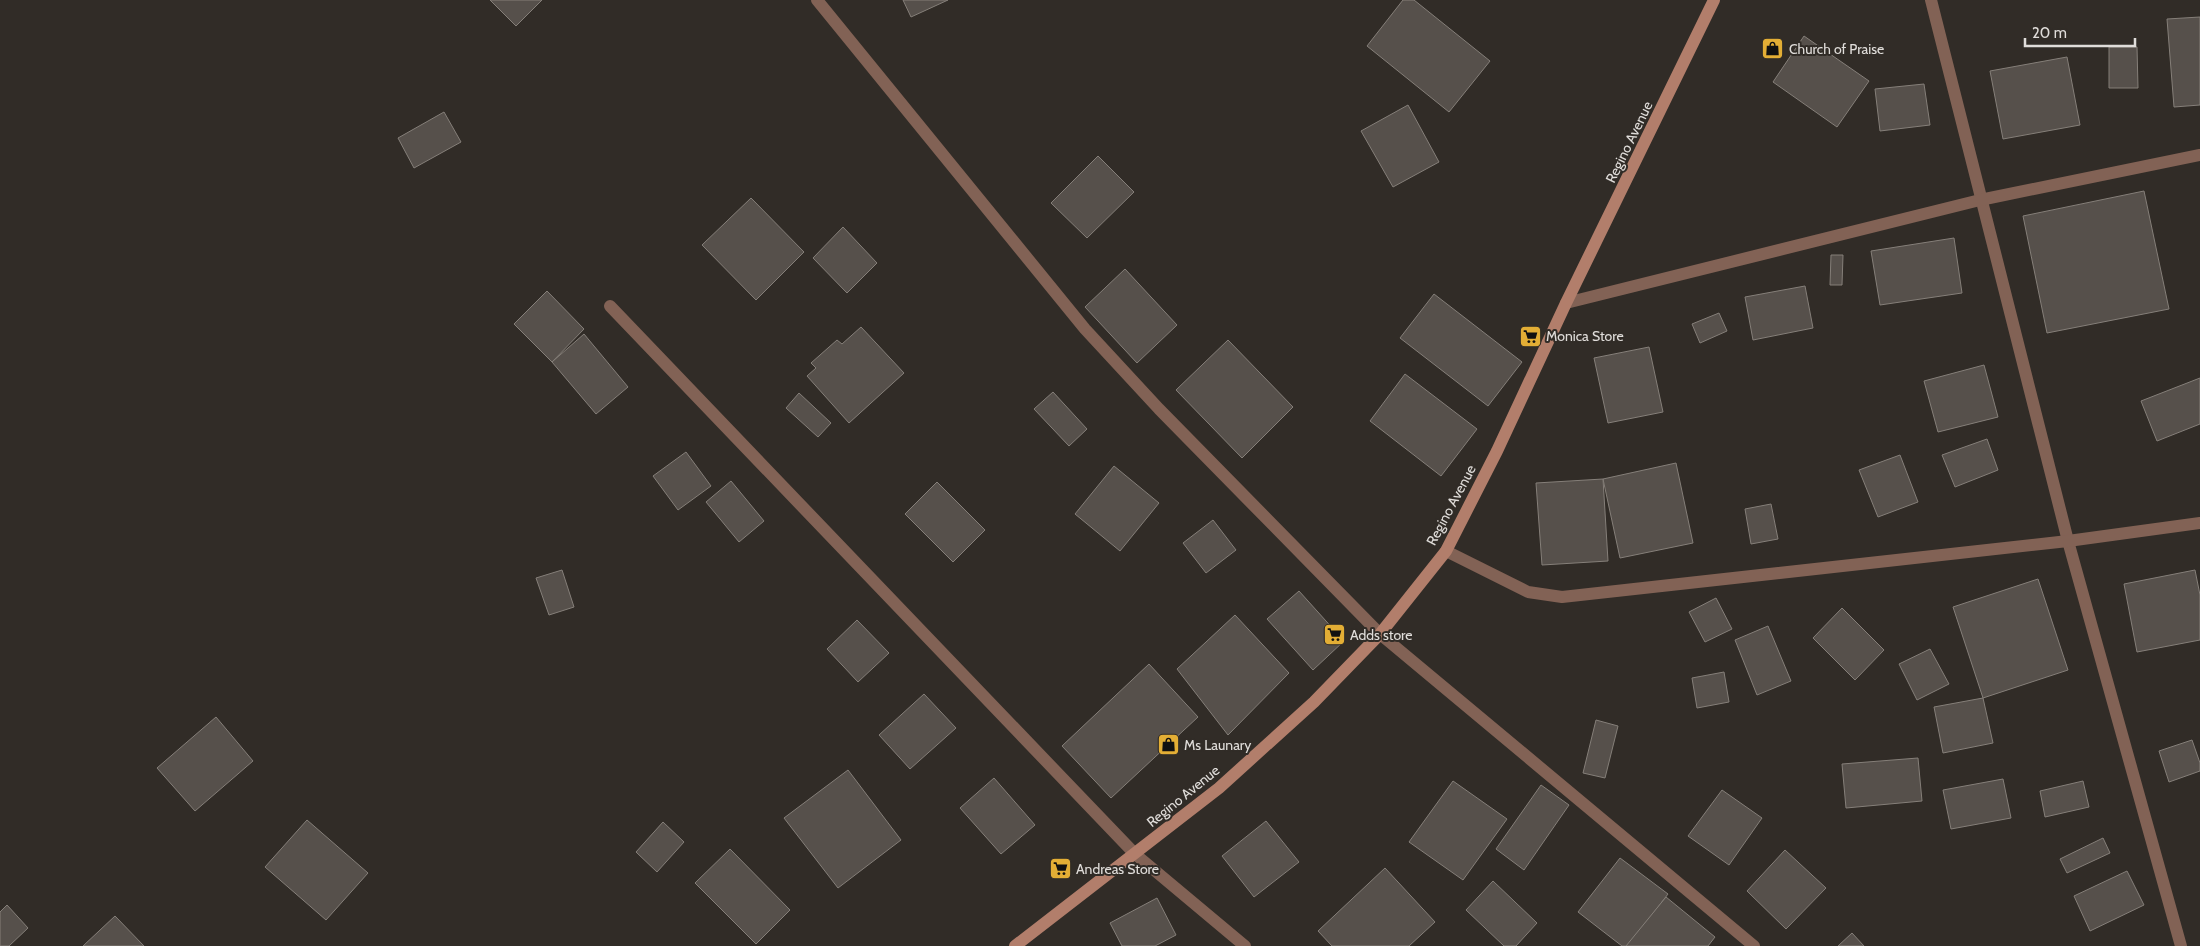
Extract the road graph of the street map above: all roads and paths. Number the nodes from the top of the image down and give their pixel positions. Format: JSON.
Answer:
{"nodes":[{"id":1,"x":817,"y":0,"type":"edge"},
{"id":2,"x":1714,"y":0,"type":"edge"},
{"id":3,"x":1931,"y":0,"type":"edge"},
{"id":4,"x":2200,"y":155,"type":"edge"},
{"id":5,"x":1980,"y":200,"type":"junction"},
{"id":6,"x":1566,"y":303,"type":"junction"},
{"id":7,"x":610,"y":306,"type":"dead end"},
{"id":8,"x":2200,"y":523,"type":"edge"},
{"id":9,"x":2068,"y":541,"type":"junction"},
{"id":10,"x":1446,"y":551,"type":"junction"},
{"id":11,"x":1380,"y":634,"type":"junction"},
{"id":12,"x":1135,"y":854,"type":"junction"},
{"id":13,"x":1015,"y":946,"type":"edge"},
{"id":14,"x":1246,"y":946,"type":"edge"},
{"id":15,"x":1754,"y":946,"type":"edge"},
{"id":16,"x":2181,"y":946,"type":"edge"}],
"edges":[{"from":1,"to":11,"type":"street"},
{"from":2,"to":6,"type":"street","name":"Regino Avenue"},
{"from":3,"to":5,"type":"street"},
{"from":4,"to":5,"type":"street"},
{"from":5,"to":6,"type":"street"},
{"from":5,"to":9,"type":"street"},
{"from":6,"to":10,"type":"street","name":"Regino Avenue"},
{"from":7,"to":12,"type":"street"},
{"from":8,"to":9,"type":"street"},
{"from":9,"to":10,"type":"street"},
{"from":9,"to":16,"type":"street"},
{"from":10,"to":11,"type":"street","name":"Regino Avenue"},
{"from":11,"to":12,"type":"street","name":"Regino Avenue"},
{"from":11,"to":15,"type":"street"},
{"from":12,"to":13,"type":"street","name":"Regino Avenue"},
{"from":12,"to":14,"type":"street"}]}
